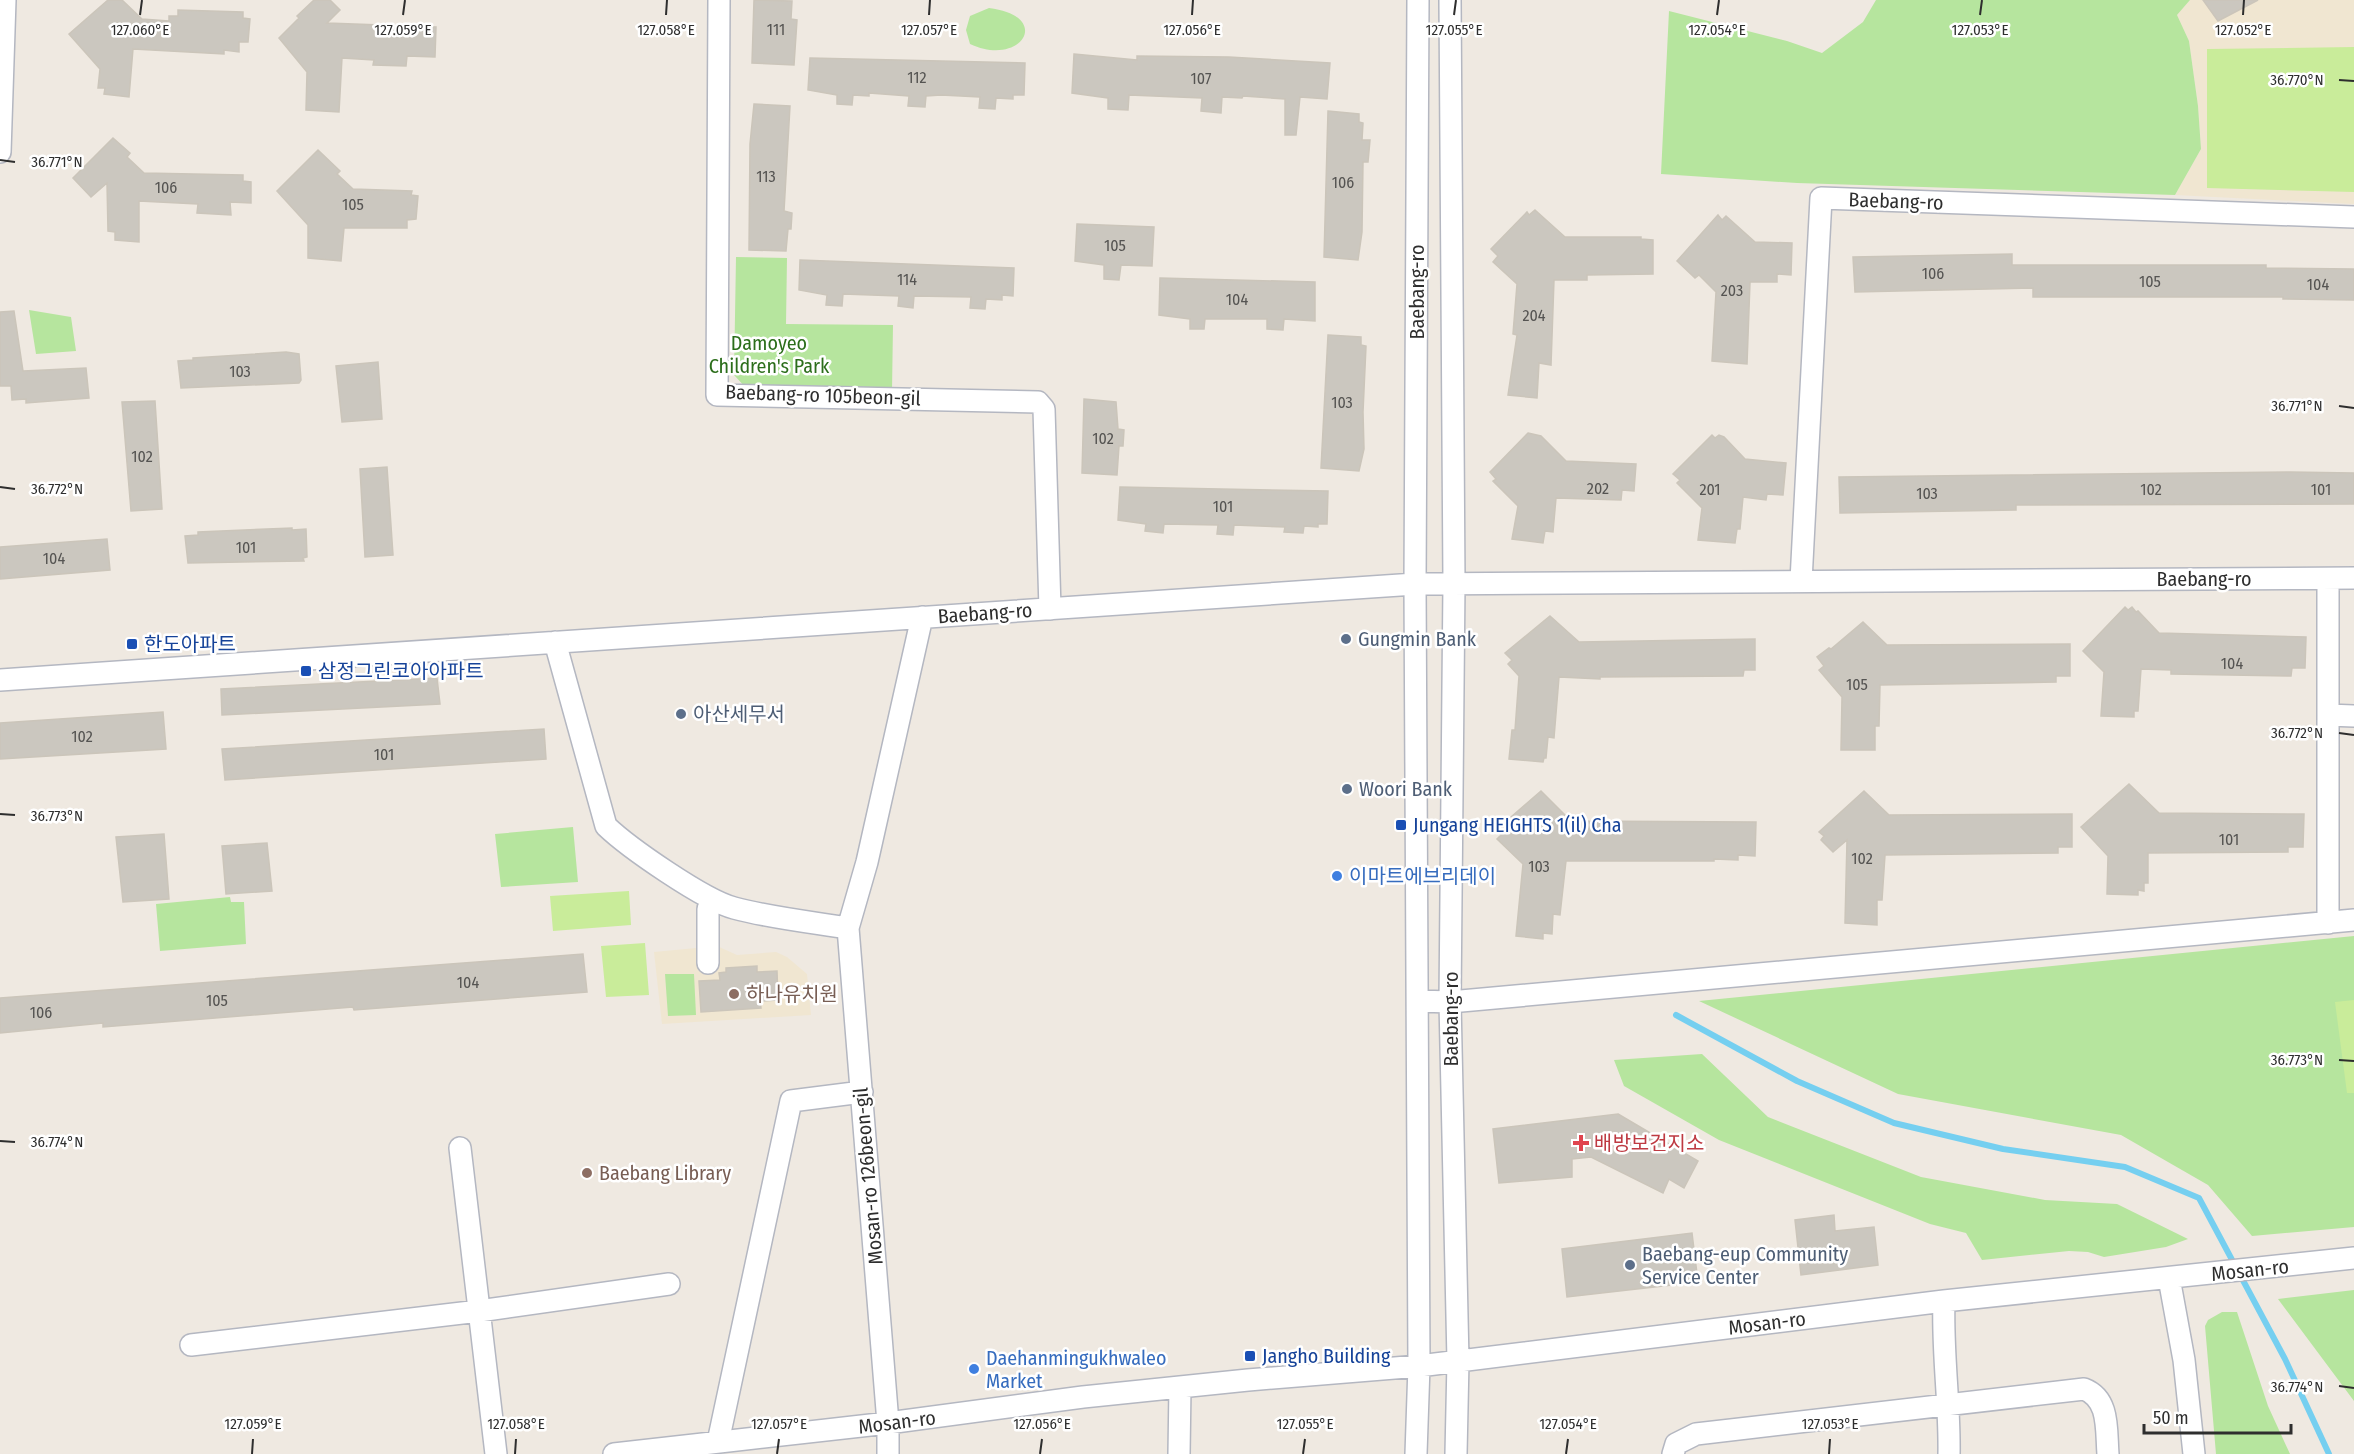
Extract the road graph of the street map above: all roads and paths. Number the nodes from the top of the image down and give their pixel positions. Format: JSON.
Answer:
{"nodes":[{"id":1,"x":5,"y":0,"type":"edge"},
{"id":2,"x":719,"y":0,"type":"edge"},
{"id":3,"x":1418,"y":0,"type":"edge"},
{"id":4,"x":1450,"y":0,"type":"edge"},
{"id":5,"x":0,"y":152,"type":"edge"},
{"id":6,"x":2354,"y":217,"type":"edge"},
{"id":7,"x":2354,"y":578,"type":"edge"},
{"id":8,"x":2328,"y":579,"type":"junction"},
{"id":9,"x":1801,"y":581,"type":"junction"},
{"id":10,"x":1454,"y":583,"type":"junction"},
{"id":11,"x":1415,"y":584,"type":"junction"},
{"id":12,"x":1050,"y":609,"type":"junction"},
{"id":13,"x":922,"y":617,"type":"junction"},
{"id":14,"x":555,"y":642,"type":"junction"},
{"id":15,"x":0,"y":680,"type":"edge"},
{"id":16,"x":2328,"y":715,"type":"junction"},
{"id":17,"x":2354,"y":716,"type":"edge"},
{"id":18,"x":716,"y":901,"type":"junction"},
{"id":19,"x":2354,"y":920,"type":"edge"},
{"id":20,"x":2328,"y":923,"type":"junction"},
{"id":21,"x":848,"y":928,"type":"junction"},
{"id":22,"x":708,"y":963,"type":"dead end"},
{"id":23,"x":1418,"y":1001,"type":"junction"},
{"id":24,"x":1450,"y":1002,"type":"junction"},
{"id":25,"x":862,"y":1092,"type":"junction"},
{"id":26,"x":460,"y":1148,"type":"dead end"},
{"id":27,"x":2354,"y":1258,"type":"edge"},
{"id":28,"x":2180,"y":1277,"type":"junction"},
{"id":29,"x":669,"y":1284,"type":"dead end"},
{"id":30,"x":1944,"y":1301,"type":"junction"},
{"id":31,"x":479,"y":1311,"type":"junction"},
{"id":32,"x":191,"y":1345,"type":"dead end"},
{"id":33,"x":1458,"y":1361,"type":"junction"},
{"id":34,"x":1419,"y":1366,"type":"junction"},
{"id":35,"x":1180,"y":1387,"type":"junction"},
{"id":36,"x":1950,"y":1403,"type":"junction"},
{"id":37,"x":888,"y":1424,"type":"junction"},
{"id":38,"x":718,"y":1442,"type":"junction"},
{"id":39,"x":496,"y":1454,"type":"edge"},
{"id":40,"x":614,"y":1454,"type":"edge"},
{"id":41,"x":888,"y":1454,"type":"edge"},
{"id":42,"x":1179,"y":1454,"type":"edge"},
{"id":43,"x":1416,"y":1454,"type":"edge"},
{"id":44,"x":1456,"y":1454,"type":"edge"},
{"id":45,"x":1673,"y":1454,"type":"edge"},
{"id":46,"x":1949,"y":1454,"type":"edge"},
{"id":47,"x":2108,"y":1454,"type":"edge"},
{"id":48,"x":2194,"y":1454,"type":"edge"}],
"edges":[{"from":1,"to":5,"type":"street"},
{"from":2,"to":12,"type":"street","name":"Baebang-ro 105beon-gil"},
{"from":3,"to":11,"type":"street","name":"Baebang-ro"},
{"from":4,"to":10,"type":"street","name":"Baebang-ro"},
{"from":6,"to":9,"type":"street","name":"Baebang-ro"},
{"from":7,"to":8,"type":"street","name":"Baebang-ro"},
{"from":8,"to":9,"type":"street","name":"Baebang-ro"},
{"from":8,"to":16,"type":"street"},
{"from":9,"to":10,"type":"street","name":"Baebang-ro"},
{"from":10,"to":11,"type":"street","name":"Baebang-ro"},
{"from":10,"to":24,"type":"street","name":"Baebang-ro"},
{"from":11,"to":12,"type":"street","name":"Baebang-ro"},
{"from":11,"to":23,"type":"street","name":"Baebang-ro"},
{"from":12,"to":13,"type":"street","name":"Baebang-ro"},
{"from":13,"to":14,"type":"street","name":"Baebang-ro"},
{"from":13,"to":21,"type":"street","name":"Mosan-ro 126beon-gil"},
{"from":14,"to":15,"type":"street","name":"Baebang-ro"},
{"from":14,"to":18,"type":"street"},
{"from":16,"to":17,"type":"street"},
{"from":16,"to":20,"type":"street"},
{"from":18,"to":21,"type":"street"},
{"from":18,"to":22,"type":"street"},
{"from":19,"to":20,"type":"street"},
{"from":20,"to":24,"type":"street"},
{"from":21,"to":25,"type":"street","name":"Mosan-ro 126beon-gil"},
{"from":23,"to":24,"type":"street"},
{"from":23,"to":34,"type":"street","name":"Baebang-ro"},
{"from":24,"to":33,"type":"street","name":"Baebang-ro"},
{"from":25,"to":37,"type":"street","name":"Mosan-ro 126beon-gil"},
{"from":25,"to":38,"type":"street"},
{"from":26,"to":31,"type":"street"},
{"from":27,"to":28,"type":"street","name":"Mosan-ro"},
{"from":28,"to":30,"type":"street","name":"Mosan-ro"},
{"from":28,"to":48,"type":"street"},
{"from":29,"to":31,"type":"street"},
{"from":30,"to":33,"type":"street","name":"Mosan-ro"},
{"from":30,"to":36,"type":"street"},
{"from":31,"to":32,"type":"street"},
{"from":31,"to":39,"type":"street"},
{"from":33,"to":34,"type":"street","name":"Mosan-ro"},
{"from":33,"to":44,"type":"street","name":"Baebang-ro"},
{"from":34,"to":35,"type":"street","name":"Mosan-ro"},
{"from":34,"to":43,"type":"street","name":"Baebang-ro"},
{"from":35,"to":37,"type":"street","name":"Mosan-ro"},
{"from":35,"to":42,"type":"street"},
{"from":36,"to":45,"type":"street"},
{"from":36,"to":46,"type":"street"},
{"from":36,"to":47,"type":"street"},
{"from":37,"to":38,"type":"street","name":"Mosan-ro"},
{"from":37,"to":41,"type":"street","name":"Mosan-ro 126beon-gil"},
{"from":38,"to":40,"type":"street","name":"Mosan-ro"}]}
